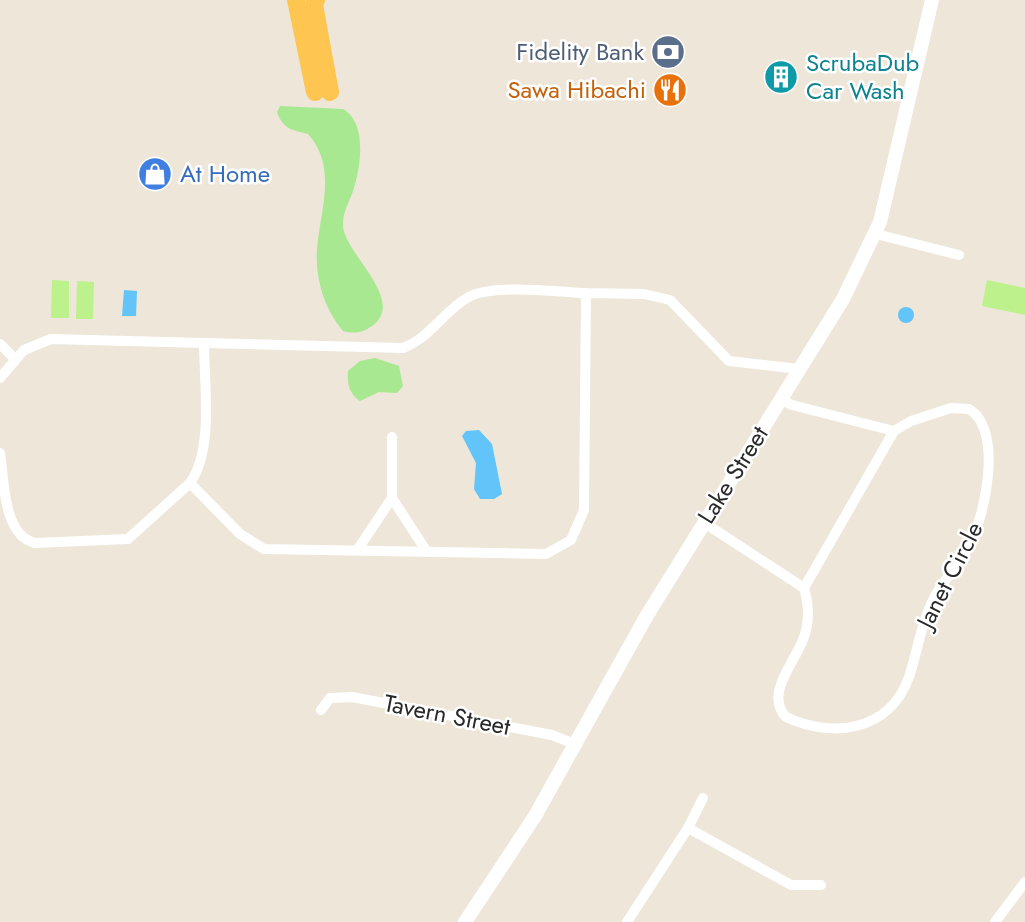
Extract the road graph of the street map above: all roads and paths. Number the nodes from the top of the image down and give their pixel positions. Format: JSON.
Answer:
{"nodes":[{"id":1,"x":296,"y":0,"type":"edge"},
{"id":2,"x":316,"y":0,"type":"edge"},
{"id":3,"x":932,"y":0,"type":"edge"},
{"id":4,"x":876,"y":234,"type":"junction"},
{"id":5,"x":959,"y":255,"type":"dead end"},
{"id":6,"x":586,"y":293,"type":"junction"},
{"id":7,"x":204,"y":343,"type":"junction"},
{"id":8,"x":0,"y":344,"type":"edge"},
{"id":9,"x":14,"y":358,"type":"junction"},
{"id":10,"x":799,"y":369,"type":"junction"},
{"id":11,"x":0,"y":378,"type":"edge"},
{"id":12,"x":780,"y":399,"type":"junction"},
{"id":13,"x":894,"y":431,"type":"junction"},
{"id":14,"x":392,"y":437,"type":"dead end"},
{"id":15,"x":0,"y":453,"type":"edge"},
{"id":16,"x":190,"y":483,"type":"junction"},
{"id":17,"x":2,"y":488,"type":"edge"},
{"id":18,"x":392,"y":498,"type":"junction"},
{"id":19,"x":703,"y":522,"type":"junction"},
{"id":20,"x":358,"y":550,"type":"junction"},
{"id":21,"x":427,"y":552,"type":"junction"},
{"id":22,"x":804,"y":588,"type":"junction"},
{"id":23,"x":321,"y":710,"type":"dead end"},
{"id":24,"x":577,"y":745,"type":"junction"},
{"id":25,"x":703,"y":798,"type":"dead end"},
{"id":26,"x":688,"y":828,"type":"junction"},
{"id":27,"x":1025,"y":882,"type":"edge"},
{"id":28,"x":821,"y":885,"type":"dead end"},
{"id":29,"x":465,"y":922,"type":"edge"},
{"id":30,"x":627,"y":922,"type":"edge"},
{"id":31,"x":995,"y":922,"type":"edge"}],
"edges":[{"from":1,"to":2,"type":"highway"},
{"from":3,"to":4,"type":"street","name":"Lake Street"},
{"from":4,"to":5,"type":"street"},
{"from":4,"to":10,"type":"street","name":"Lake Street"},
{"from":6,"to":7,"type":"street"},
{"from":6,"to":10,"type":"street"},
{"from":6,"to":21,"type":"street"},
{"from":7,"to":9,"type":"street"},
{"from":7,"to":16,"type":"street"},
{"from":8,"to":9,"type":"street"},
{"from":9,"to":11,"type":"street"},
{"from":10,"to":12,"type":"street","name":"Lake Street"},
{"from":12,"to":13,"type":"street"},
{"from":12,"to":19,"type":"street","name":"Lake Street"},
{"from":13,"to":22,"type":"street"},
{"from":13,"to":22,"type":"street","name":"Janet Circle"},
{"from":14,"to":18,"type":"street"},
{"from":15,"to":17,"type":"street"},
{"from":16,"to":17,"type":"street"},
{"from":16,"to":20,"type":"street"},
{"from":18,"to":20,"type":"street"},
{"from":18,"to":21,"type":"street"},
{"from":19,"to":22,"type":"street"},
{"from":19,"to":24,"type":"street","name":"Lake Street"},
{"from":20,"to":21,"type":"street"},
{"from":23,"to":24,"type":"street","name":"Tavern Street"},
{"from":24,"to":29,"type":"street","name":"Lake Street"},
{"from":25,"to":26,"type":"street"},
{"from":26,"to":28,"type":"street"},
{"from":26,"to":30,"type":"street"},
{"from":27,"to":31,"type":"street"}]}
